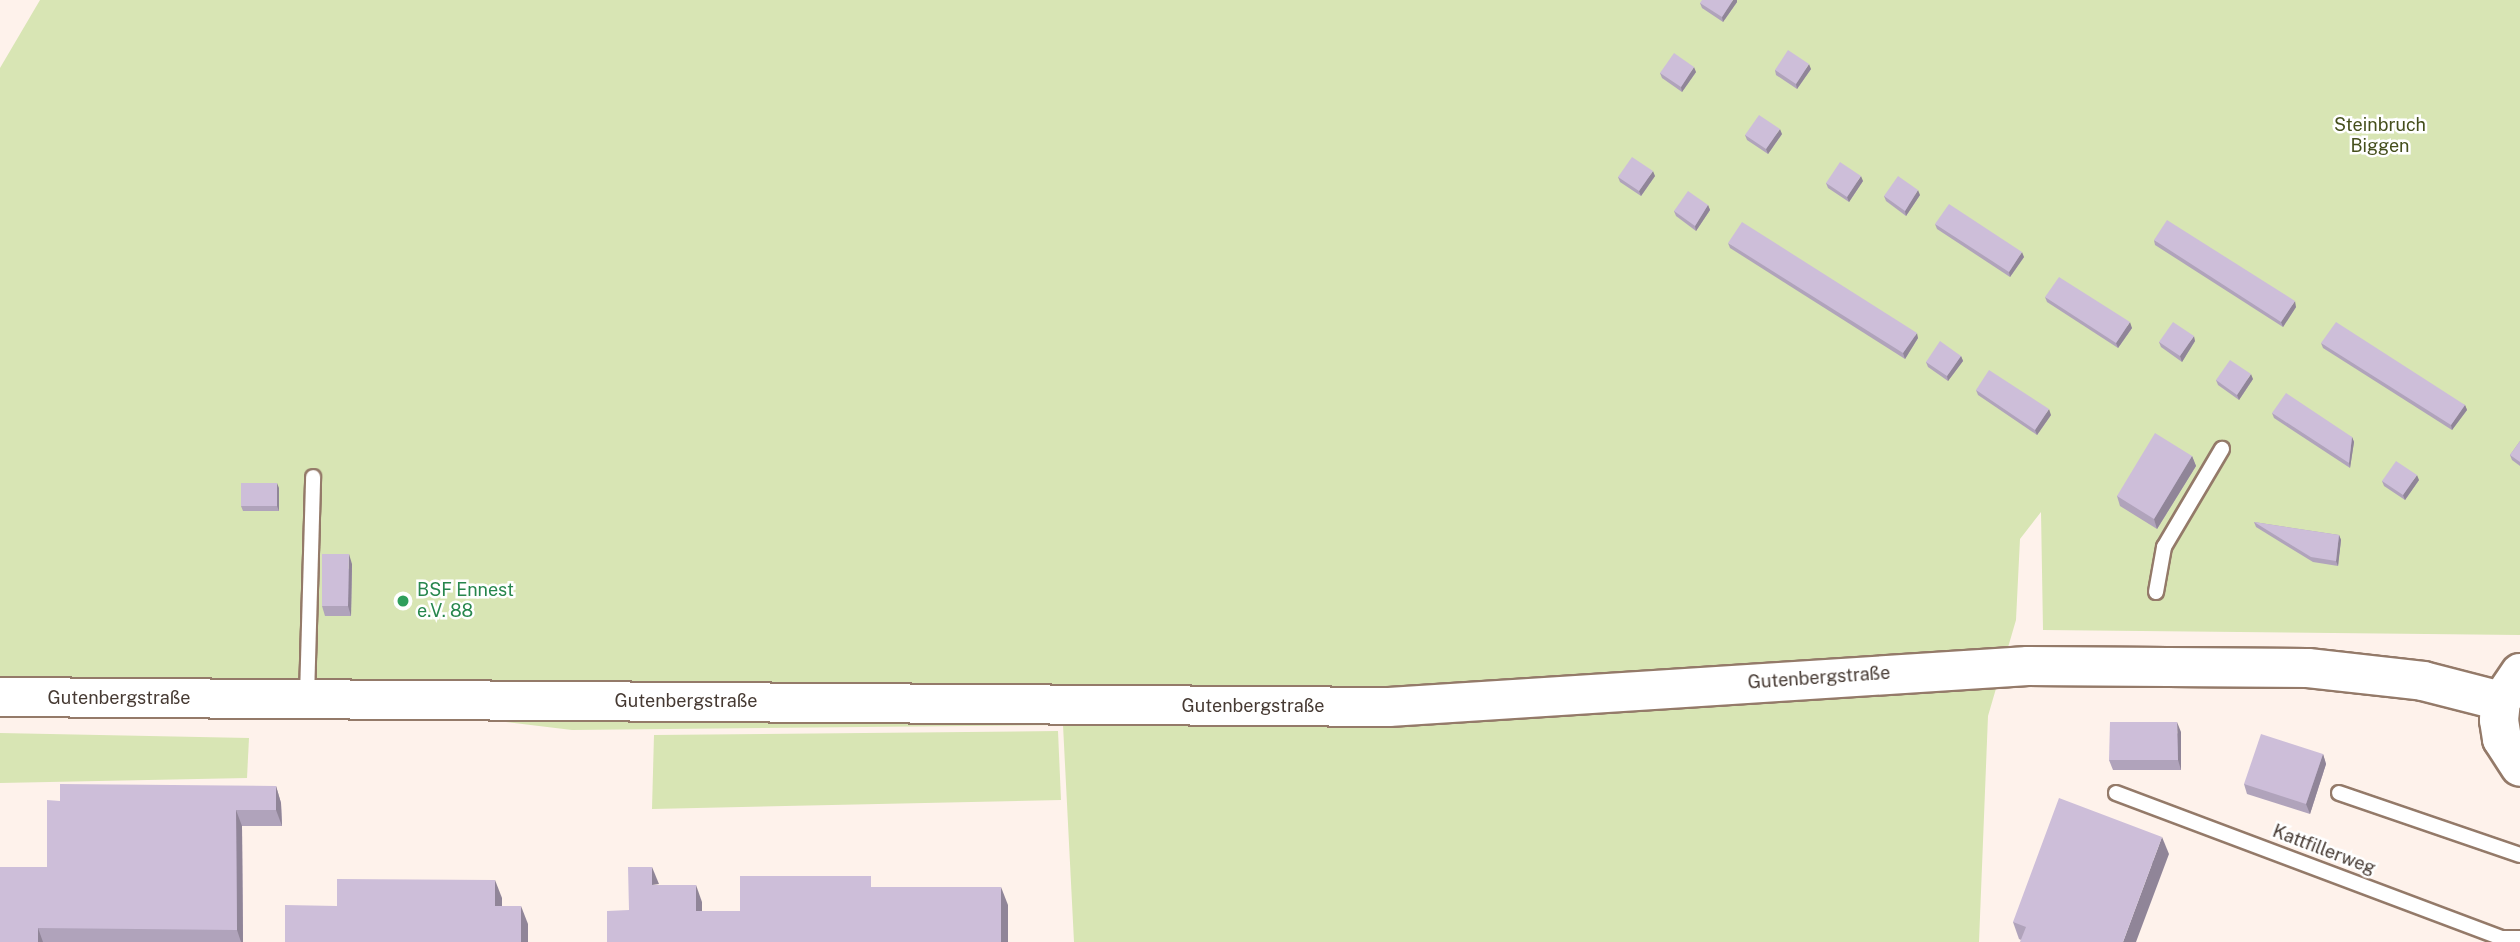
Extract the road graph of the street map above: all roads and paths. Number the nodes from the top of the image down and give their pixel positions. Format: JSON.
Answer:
{"nodes":[{"id":1,"x":2222,"y":449,"type":"dead end"},
{"id":2,"x":313,"y":477,"type":"dead end"},
{"id":3,"x":2157,"y":592,"type":"dead end"},
{"id":4,"x":2511,"y":687,"type":"edge"},
{"id":5,"x":0,"y":697,"type":"edge"},
{"id":6,"x":307,"y":698,"type":"junction"},
{"id":7,"x":2520,"y":767,"type":"edge"},
{"id":8,"x":2116,"y":793,"type":"dead end"},
{"id":9,"x":2339,"y":793,"type":"dead end"},
{"id":10,"x":2520,"y":855,"type":"edge"},
{"id":11,"x":2520,"y":938,"type":"edge"}],
"edges":[{"from":1,"to":3,"type":"lane"},
{"from":2,"to":6,"type":"lane"},
{"from":4,"to":6,"type":"main road","name":"Gutenbergstraße"},
{"from":4,"to":7,"type":"main road"},
{"from":5,"to":6,"type":"main road","name":"Gutenbergstraße"},
{"from":8,"to":11,"type":"lane","name":"Kattfillerweg"},
{"from":9,"to":10,"type":"lane"}]}
